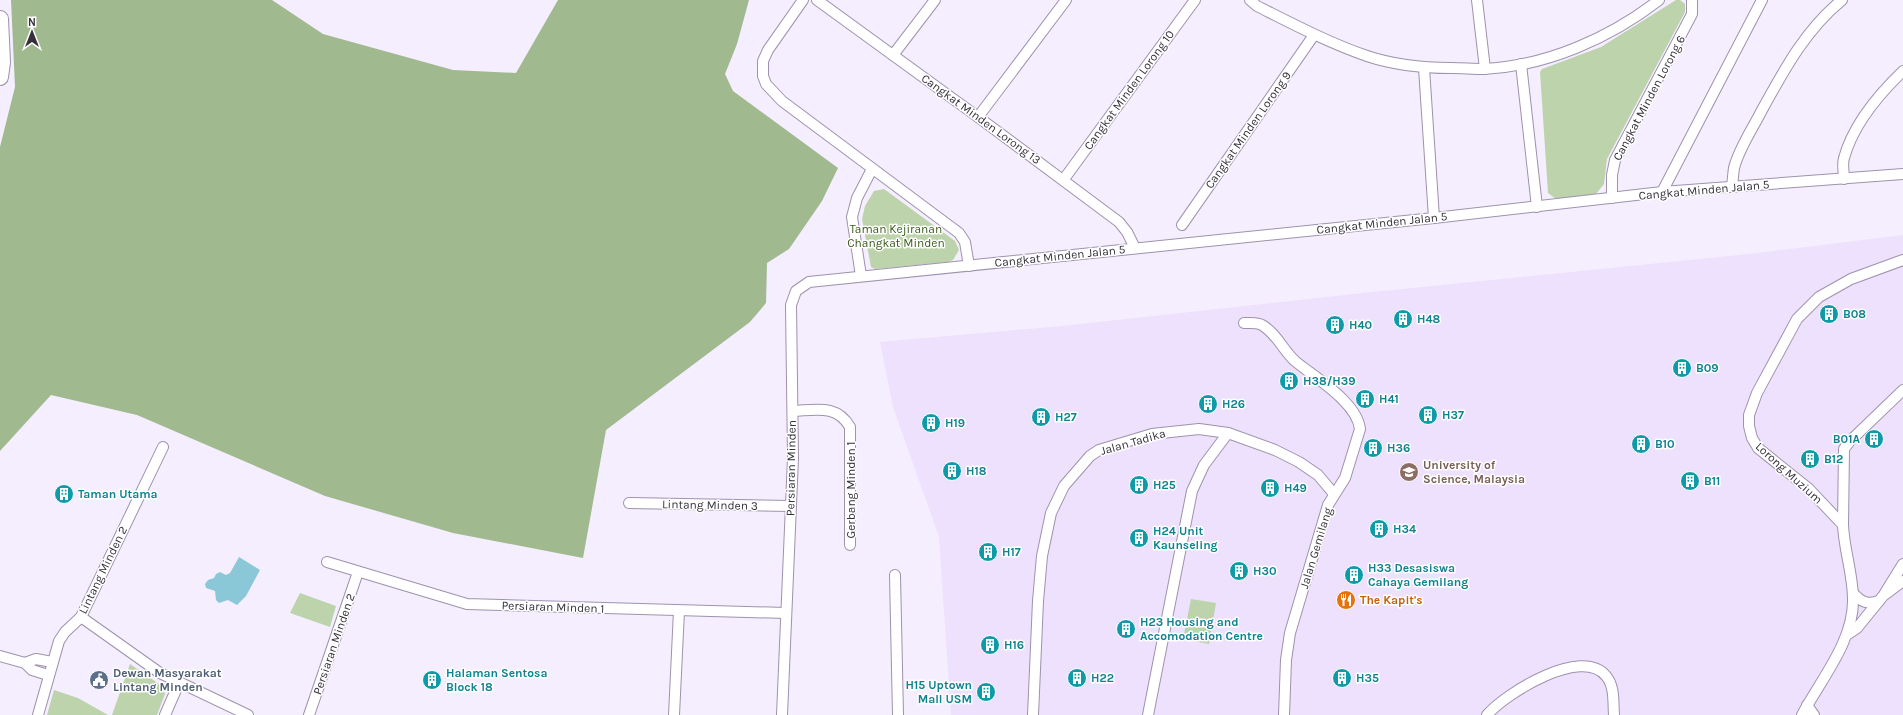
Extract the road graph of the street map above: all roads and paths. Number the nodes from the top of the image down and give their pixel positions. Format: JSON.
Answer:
{"nodes":[{"id":1,"x":804,"y":0,"type":"edge"},
{"id":2,"x":817,"y":0,"type":"edge"},
{"id":3,"x":935,"y":0,"type":"edge"},
{"id":4,"x":1066,"y":0,"type":"edge"},
{"id":5,"x":1195,"y":0,"type":"edge"},
{"id":6,"x":1250,"y":0,"type":"edge"},
{"id":7,"x":1478,"y":0,"type":"edge"},
{"id":8,"x":1659,"y":0,"type":"edge"},
{"id":9,"x":1692,"y":0,"type":"edge"},
{"id":10,"x":1762,"y":0,"type":"edge"},
{"id":11,"x":1842,"y":0,"type":"edge"},
{"id":12,"x":0,"y":19,"type":"edge"},
{"id":13,"x":1314,"y":35,"type":"junction"},
{"id":14,"x":893,"y":55,"type":"junction"},
{"id":15,"x":1520,"y":64,"type":"junction"},
{"id":16,"x":1424,"y":68,"type":"junction"},
{"id":17,"x":1485,"y":69,"type":"junction"},
{"id":18,"x":1903,"y":71,"type":"edge"},
{"id":19,"x":0,"y":77,"type":"edge"},
{"id":20,"x":978,"y":117,"type":"junction"},
{"id":21,"x":872,"y":169,"type":"junction"},
{"id":22,"x":1903,"y":174,"type":"edge"},
{"id":23,"x":1064,"y":179,"type":"junction"},
{"id":24,"x":1844,"y":179,"type":"junction"},
{"id":25,"x":1732,"y":186,"type":"junction"},
{"id":26,"x":1662,"y":192,"type":"junction"},
{"id":27,"x":1612,"y":198,"type":"junction"},
{"id":28,"x":1537,"y":207,"type":"junction"},
{"id":29,"x":1434,"y":218,"type":"junction"},
{"id":30,"x":1182,"y":225,"type":"dead end"},
{"id":31,"x":1135,"y":248,"type":"junction"},
{"id":32,"x":1903,"y":260,"type":"edge"},
{"id":33,"x":968,"y":266,"type":"junction"},
{"id":34,"x":861,"y":276,"type":"junction"},
{"id":35,"x":1244,"y":323,"type":"dead end"},
{"id":36,"x":1903,"y":390,"type":"edge"},
{"id":37,"x":793,"y":411,"type":"junction"},
{"id":38,"x":1228,"y":433,"type":"junction"},
{"id":39,"x":163,"y":447,"type":"dead end"},
{"id":40,"x":1334,"y":494,"type":"junction"},
{"id":41,"x":629,"y":504,"type":"dead end"},
{"id":42,"x":791,"y":506,"type":"junction"},
{"id":43,"x":1844,"y":525,"type":"junction"},
{"id":44,"x":850,"y":545,"type":"dead end"},
{"id":45,"x":327,"y":562,"type":"dead end"},
{"id":46,"x":1903,"y":564,"type":"edge"},
{"id":47,"x":358,"y":572,"type":"junction"},
{"id":48,"x":895,"y":575,"type":"dead end"},
{"id":49,"x":1903,"y":582,"type":"edge"},
{"id":50,"x":1853,"y":593,"type":"junction"},
{"id":51,"x":1881,"y":598,"type":"junction"},
{"id":52,"x":679,"y":611,"type":"junction"},
{"id":53,"x":785,"y":613,"type":"junction"},
{"id":54,"x":81,"y":617,"type":"junction"},
{"id":55,"x":1848,"y":634,"type":"junction"},
{"id":56,"x":0,"y":656,"type":"edge"},
{"id":57,"x":52,"y":662,"type":"junction"},
{"id":58,"x":25,"y":663,"type":"junction"},
{"id":59,"x":48,"y":675,"type":"junction"},
{"id":60,"x":179,"y":683,"type":"junction"},
{"id":61,"x":1807,"y":705,"type":"junction"},
{"id":62,"x":38,"y":715,"type":"edge"},
{"id":63,"x":166,"y":715,"type":"edge"},
{"id":64,"x":248,"y":715,"type":"edge"},
{"id":65,"x":309,"y":715,"type":"edge"},
{"id":66,"x":674,"y":715,"type":"edge"},
{"id":67,"x":782,"y":715,"type":"edge"},
{"id":68,"x":898,"y":715,"type":"edge"},
{"id":69,"x":1033,"y":715,"type":"edge"},
{"id":70,"x":1148,"y":715,"type":"edge"},
{"id":71,"x":1284,"y":715,"type":"edge"},
{"id":72,"x":1487,"y":715,"type":"edge"},
{"id":73,"x":1614,"y":715,"type":"edge"},
{"id":74,"x":1802,"y":715,"type":"edge"},
{"id":75,"x":1814,"y":715,"type":"edge"}],
"edges":[{"from":1,"to":21,"type":"street"},
{"from":2,"to":14,"type":"street","name":"Cangkat Minden Lorong 13"},
{"from":3,"to":14,"type":"street"},
{"from":4,"to":20,"type":"street"},
{"from":5,"to":23,"type":"street","name":"Cangkat Minden Lorong 10"},
{"from":6,"to":13,"type":"street"},
{"from":7,"to":17,"type":"street"},
{"from":8,"to":15,"type":"street"},
{"from":9,"to":27,"type":"street","name":"Cangkat Minden Lorong 6"},
{"from":10,"to":26,"type":"street"},
{"from":11,"to":25,"type":"street"},
{"from":12,"to":19,"type":"main road"},
{"from":13,"to":16,"type":"street"},
{"from":13,"to":30,"type":"street","name":"Cangkat Minden Lorong 9"},
{"from":14,"to":20,"type":"street","name":"Cangkat Minden Lorong 13"},
{"from":15,"to":17,"type":"street"},
{"from":15,"to":28,"type":"street"},
{"from":16,"to":17,"type":"street"},
{"from":16,"to":29,"type":"street"},
{"from":18,"to":24,"type":"street"},
{"from":20,"to":23,"type":"street","name":"Cangkat Minden Lorong 13"},
{"from":21,"to":33,"type":"street"},
{"from":21,"to":34,"type":"street"},
{"from":22,"to":24,"type":"street","name":"Cangkat Minden Jalan 5"},
{"from":23,"to":31,"type":"street","name":"Cangkat Minden Lorong 13"},
{"from":24,"to":25,"type":"street","name":"Cangkat Minden Jalan 5"},
{"from":25,"to":26,"type":"street","name":"Cangkat Minden Jalan 5"},
{"from":26,"to":27,"type":"street","name":"Cangkat Minden Jalan 5"},
{"from":27,"to":28,"type":"street","name":"Cangkat Minden Jalan 5"},
{"from":28,"to":29,"type":"street","name":"Cangkat Minden Jalan 5"},
{"from":29,"to":31,"type":"street","name":"Cangkat Minden Jalan 5"},
{"from":31,"to":33,"type":"street","name":"Cangkat Minden Jalan 5"},
{"from":32,"to":43,"type":"street","name":"Lorong Muzium"},
{"from":33,"to":34,"type":"street","name":"Cangkat Minden Jalan 5"},
{"from":34,"to":37,"type":"street","name":"Persiaran Minden"},
{"from":35,"to":40,"type":"street","name":"Jalan Gemilang"},
{"from":36,"to":43,"type":"street"},
{"from":37,"to":42,"type":"street","name":"Persiaran Minden"},
{"from":37,"to":44,"type":"street","name":"Gerbang Minden 1"},
{"from":38,"to":40,"type":"street","name":"Jalan Tadika"},
{"from":38,"to":69,"type":"street","name":"Jalan Tadika"},
{"from":38,"to":70,"type":"street"},
{"from":39,"to":54,"type":"street","name":"Lintang Minden 2"},
{"from":40,"to":71,"type":"street","name":"Jalan Gemilang"},
{"from":41,"to":42,"type":"street","name":"Lintang Minden 3"},
{"from":42,"to":53,"type":"street","name":"Persiaran Minden"},
{"from":43,"to":50,"type":"street"},
{"from":45,"to":47,"type":"street","name":"Persiaran Minden 1"},
{"from":46,"to":51,"type":"street"},
{"from":47,"to":52,"type":"street","name":"Persiaran Minden 1"},
{"from":47,"to":65,"type":"street","name":"Persiaran Minden 2"},
{"from":48,"to":68,"type":"street"},
{"from":49,"to":51,"type":"street"},
{"from":50,"to":51,"type":"street"},
{"from":50,"to":55,"type":"street"},
{"from":51,"to":55,"type":"street"},
{"from":52,"to":53,"type":"street","name":"Persiaran Minden 1"},
{"from":52,"to":66,"type":"street"},
{"from":53,"to":67,"type":"street","name":"Persiaran Minden"},
{"from":54,"to":57,"type":"street","name":"Lintang Minden 2"},
{"from":54,"to":60,"type":"street"},
{"from":55,"to":61,"type":"street"},
{"from":56,"to":58,"type":"street"},
{"from":57,"to":58,"type":"street"},
{"from":57,"to":59,"type":"street","name":"Lintang Minden 2"},
{"from":58,"to":59,"type":"street"},
{"from":59,"to":62,"type":"street","name":"Lintang Minden 2"},
{"from":60,"to":63,"type":"street"},
{"from":60,"to":64,"type":"street"},
{"from":61,"to":74,"type":"street"},
{"from":61,"to":75,"type":"street"},
{"from":72,"to":73,"type":"street"}]}
